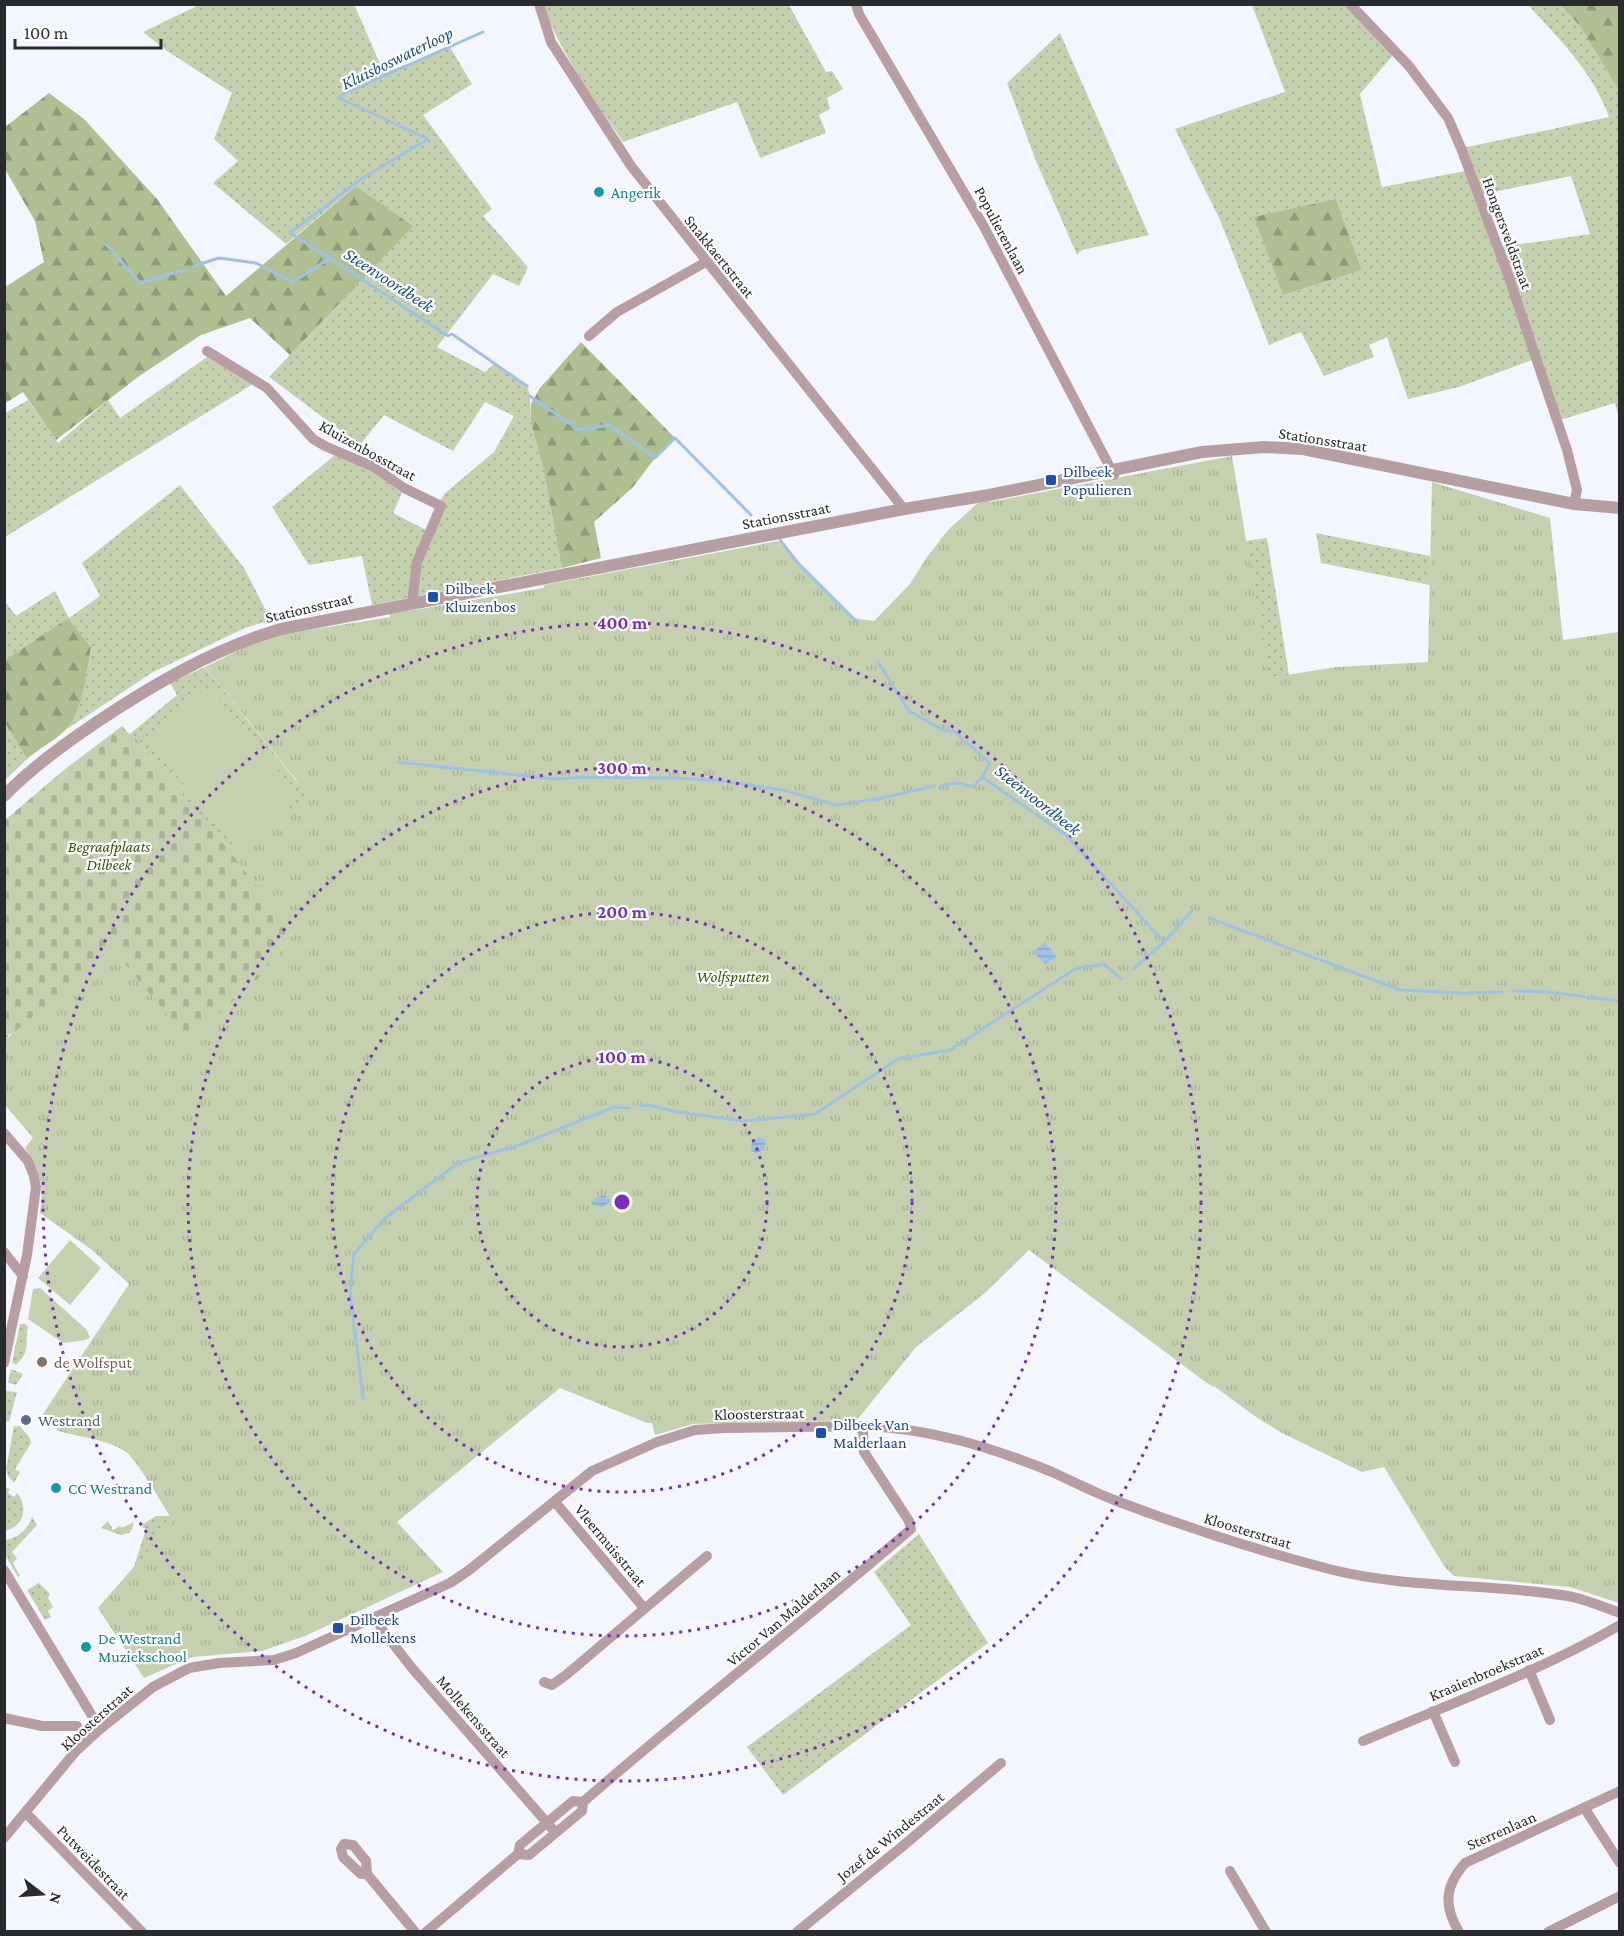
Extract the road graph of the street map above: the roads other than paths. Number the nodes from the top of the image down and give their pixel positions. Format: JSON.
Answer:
{"nodes":[{"id":1,"x":538,"y":4,"type":"edge"},
{"id":2,"x":856,"y":4,"type":"edge"},
{"id":3,"x":1350,"y":4,"type":"edge"},
{"id":4,"x":706,"y":262,"type":"junction"},
{"id":5,"x":590,"y":336,"type":"dead end"},
{"id":6,"x":207,"y":351,"type":"dead end"},
{"id":7,"x":1113,"y":473,"type":"junction"},
{"id":8,"x":1574,"y":504,"type":"junction"},
{"id":9,"x":1620,"y":508,"type":"edge"},
{"id":10,"x":904,"y":509,"type":"junction"},
{"id":11,"x":412,"y":603,"type":"junction"},
{"id":12,"x":4,"y":796,"type":"edge"},
{"id":13,"x":4,"y":1132,"type":"edge"},
{"id":14,"x":4,"y":1252,"type":"edge"},
{"id":15,"x":22,"y":1276,"type":"junction"},
{"id":16,"x":4,"y":1363,"type":"edge"},
{"id":17,"x":859,"y":1426,"type":"junction"},
{"id":18,"x":555,"y":1502,"type":"junction"},
{"id":19,"x":707,"y":1556,"type":"dead end"},
{"id":20,"x":4,"y":1570,"type":"edge"},
{"id":21,"x":644,"y":1608,"type":"junction"},
{"id":22,"x":1620,"y":1613,"type":"edge"},
{"id":23,"x":375,"y":1617,"type":"junction"},
{"id":24,"x":1620,"y":1625,"type":"edge"},
{"id":25,"x":1529,"y":1670,"type":"junction"},
{"id":26,"x":544,"y":1682,"type":"dead end"},
{"id":27,"x":1433,"y":1711,"type":"junction"},
{"id":28,"x":4,"y":1718,"type":"edge"},
{"id":29,"x":1550,"y":1720,"type":"dead end"},
{"id":30,"x":77,"y":1726,"type":"dead end"},
{"id":31,"x":100,"y":1729,"type":"junction"},
{"id":32,"x":1363,"y":1741,"type":"dead end"},
{"id":33,"x":1455,"y":1762,"type":"dead end"},
{"id":34,"x":1001,"y":1763,"type":"dead end"},
{"id":35,"x":1620,"y":1791,"type":"edge"},
{"id":36,"x":1585,"y":1809,"type":"junction"},
{"id":37,"x":26,"y":1812,"type":"junction"},
{"id":38,"x":551,"y":1828,"type":"junction"},
{"id":39,"x":4,"y":1838,"type":"edge"},
{"id":40,"x":1620,"y":1863,"type":"edge"},
{"id":41,"x":1230,"y":1871,"type":"dead end"},
{"id":42,"x":367,"y":1874,"type":"dead end"},
{"id":43,"x":1620,"y":1896,"type":"edge"},
{"id":44,"x":142,"y":1932,"type":"edge"},
{"id":45,"x":415,"y":1932,"type":"edge"},
{"id":46,"x":426,"y":1932,"type":"edge"},
{"id":47,"x":797,"y":1932,"type":"edge"},
{"id":48,"x":1266,"y":1932,"type":"edge"},
{"id":49,"x":1459,"y":1932,"type":"edge"},
{"id":50,"x":1548,"y":1932,"type":"edge"}],
"edges":[{"from":1,"to":4,"type":"street","name":"Snakkaertstraat"},
{"from":2,"to":7,"type":"street","name":"Populierenlaan"},
{"from":3,"to":8,"type":"street","name":"Hongersveldstraat"},
{"from":4,"to":5,"type":"street"},
{"from":4,"to":10,"type":"street","name":"Snakkaertstraat"},
{"from":6,"to":11,"type":"street","name":"Kluizenbosstraat"},
{"from":7,"to":8,"type":"street","name":"Stationsstraat"},
{"from":7,"to":10,"type":"street","name":"Stationsstraat"},
{"from":8,"to":9,"type":"street","name":"Stationsstraat"},
{"from":10,"to":11,"type":"street","name":"Stationsstraat"},
{"from":11,"to":12,"type":"street","name":"Stationsstraat"},
{"from":13,"to":15,"type":"street"},
{"from":14,"to":15,"type":"street"},
{"from":15,"to":16,"type":"street"},
{"from":17,"to":18,"type":"street","name":"Kloosterstraat"},
{"from":17,"to":22,"type":"street","name":"Kloosterstraat"},
{"from":17,"to":38,"type":"street","name":"Victor Van Malderlaan"},
{"from":18,"to":21,"type":"street","name":"Vleermuisstraat"},
{"from":18,"to":23,"type":"street","name":"Kloosterstraat"},
{"from":19,"to":21,"type":"street","name":"Vleermuisstraat"},
{"from":20,"to":31,"type":"street"},
{"from":21,"to":26,"type":"street","name":"Vleermuisstraat"},
{"from":23,"to":31,"type":"street","name":"Kloosterstraat"},
{"from":23,"to":38,"type":"street","name":"Mollekensstraat"},
{"from":24,"to":25,"type":"street","name":"Kraaienbroekstraat"},
{"from":25,"to":27,"type":"street","name":"Kraaienbroekstraat"},
{"from":25,"to":29,"type":"street"},
{"from":27,"to":32,"type":"street","name":"Kraaienbroekstraat"},
{"from":27,"to":33,"type":"street"},
{"from":28,"to":30,"type":"street"},
{"from":31,"to":37,"type":"street","name":"Kloosterstraat"},
{"from":34,"to":47,"type":"street","name":"Jozef de Windestraat"},
{"from":35,"to":36,"type":"street","name":"Sterrenlaan"},
{"from":36,"to":40,"type":"street"},
{"from":36,"to":49,"type":"street","name":"Sterrenlaan"},
{"from":37,"to":39,"type":"street","name":"Kloosterstraat"},
{"from":37,"to":44,"type":"street","name":"Putweidestraat"},
{"from":38,"to":46,"type":"street","name":"Victor Van Malderlaan"},
{"from":41,"to":48,"type":"street"},
{"from":42,"to":45,"type":"street"},
{"from":43,"to":50,"type":"street"}]}
